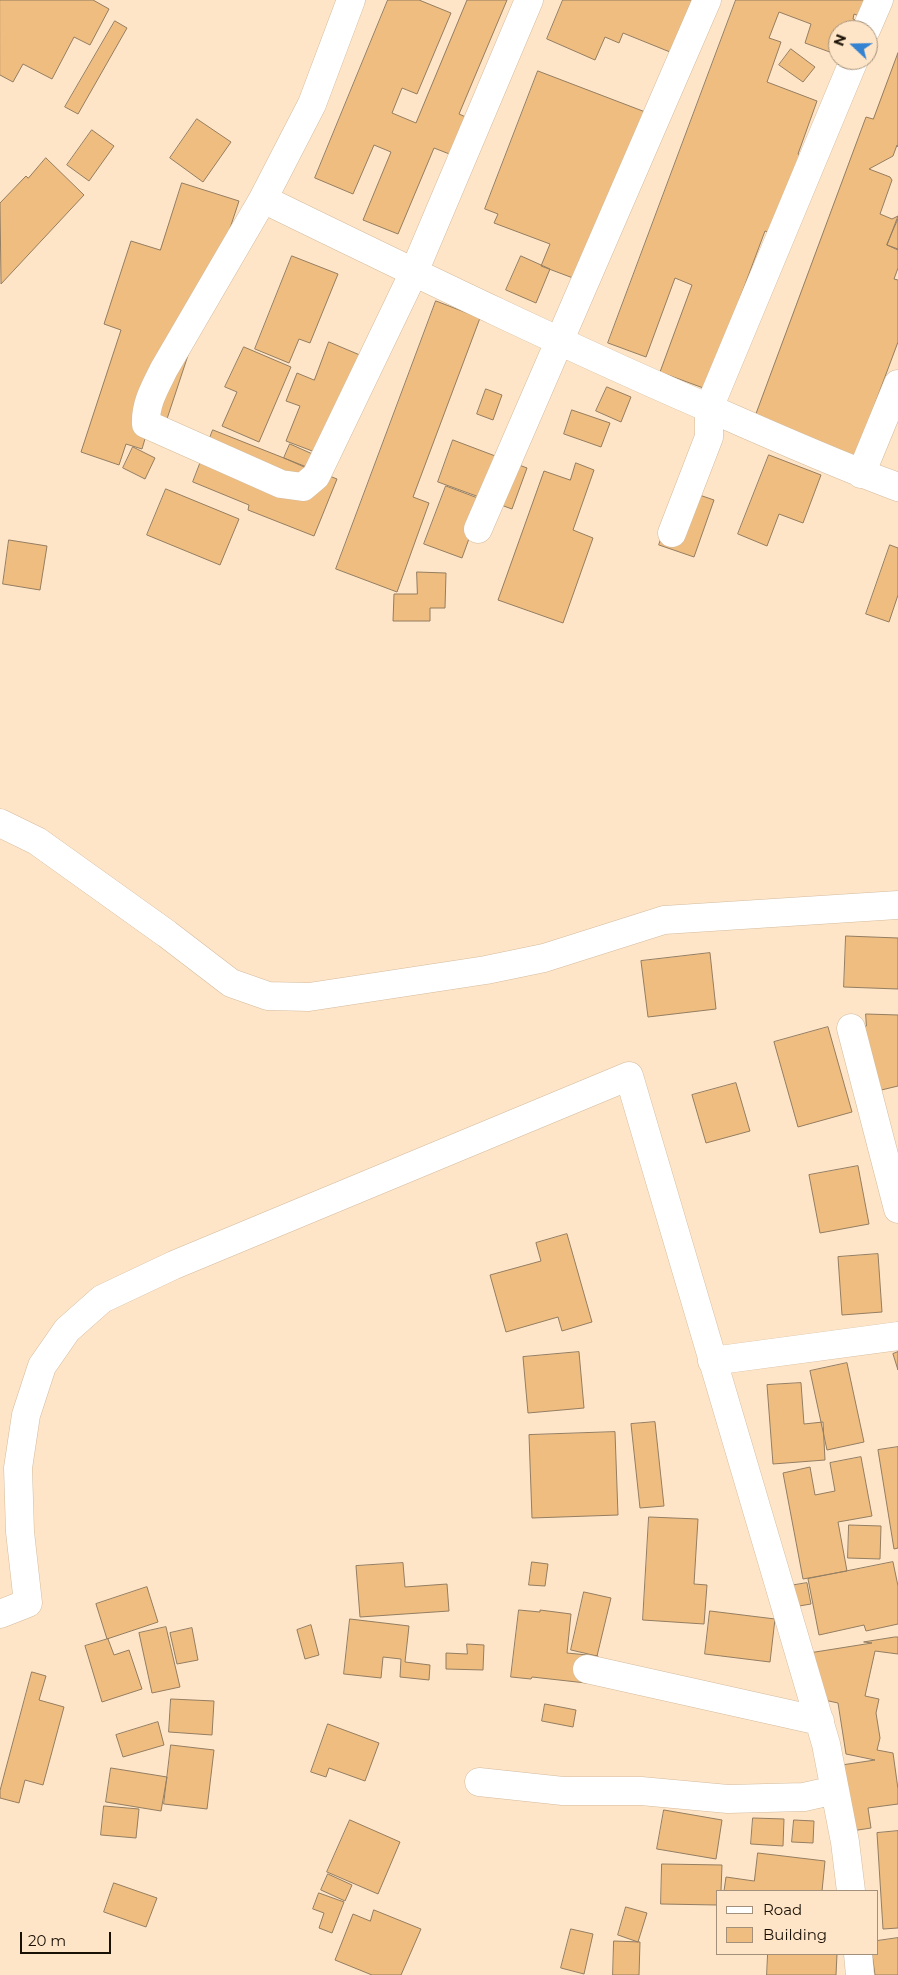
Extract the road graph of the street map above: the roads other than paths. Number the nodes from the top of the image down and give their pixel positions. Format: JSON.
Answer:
{"nodes":[{"id":1,"x":351,"y":0,"type":"edge"},
{"id":2,"x":529,"y":0,"type":"edge"},
{"id":3,"x":707,"y":0,"type":"edge"},
{"id":4,"x":879,"y":0,"type":"edge"},
{"id":5,"x":870,"y":20,"type":"edge"},
{"id":6,"x":850,"y":70,"type":"edge"},
{"id":7,"x":263,"y":199,"type":"junction"},
{"id":8,"x":414,"y":272,"type":"junction"},
{"id":9,"x":560,"y":342,"type":"junction"},
{"id":10,"x":898,"y":384,"type":"edge"},
{"id":11,"x":709,"y":408,"type":"junction"},
{"id":12,"x":861,"y":474,"type":"junction"},
{"id":13,"x":898,"y":488,"type":"edge"},
{"id":14,"x":478,"y":529,"type":"dead end"},
{"id":15,"x":672,"y":532,"type":"dead end"},
{"id":16,"x":0,"y":823,"type":"edge"},
{"id":17,"x":898,"y":905,"type":"edge"},
{"id":18,"x":851,"y":1028,"type":"dead end"},
{"id":19,"x":898,"y":1209,"type":"edge"},
{"id":20,"x":898,"y":1336,"type":"edge"},
{"id":21,"x":712,"y":1361,"type":"junction"},
{"id":22,"x":0,"y":1614,"type":"edge"},
{"id":23,"x":587,"y":1669,"type":"dead end"},
{"id":24,"x":820,"y":1721,"type":"junction"},
{"id":25,"x":479,"y":1782,"type":"dead end"},
{"id":26,"x":835,"y":1790,"type":"junction"},
{"id":27,"x":851,"y":1890,"type":"edge"},
{"id":28,"x":858,"y":1955,"type":"edge"},
{"id":29,"x":860,"y":1975,"type":"edge"}],
"edges":[{"from":1,"to":7,"type":"street"},
{"from":2,"to":8,"type":"street"},
{"from":3,"to":9,"type":"street"},
{"from":4,"to":5,"type":"street"},
{"from":6,"to":11,"type":"street"},
{"from":7,"to":8,"type":"street"},
{"from":7,"to":8,"type":"street"},
{"from":8,"to":9,"type":"street"},
{"from":9,"to":11,"type":"street"},
{"from":9,"to":14,"type":"street"},
{"from":10,"to":12,"type":"street"},
{"from":11,"to":12,"type":"street"},
{"from":11,"to":15,"type":"street"},
{"from":12,"to":13,"type":"street"},
{"from":16,"to":17,"type":"street"},
{"from":18,"to":19,"type":"street"},
{"from":20,"to":21,"type":"street"},
{"from":21,"to":22,"type":"street"},
{"from":21,"to":24,"type":"street"},
{"from":23,"to":24,"type":"street"},
{"from":24,"to":26,"type":"street"},
{"from":25,"to":26,"type":"street"},
{"from":26,"to":27,"type":"street"},
{"from":28,"to":29,"type":"street"}]}
